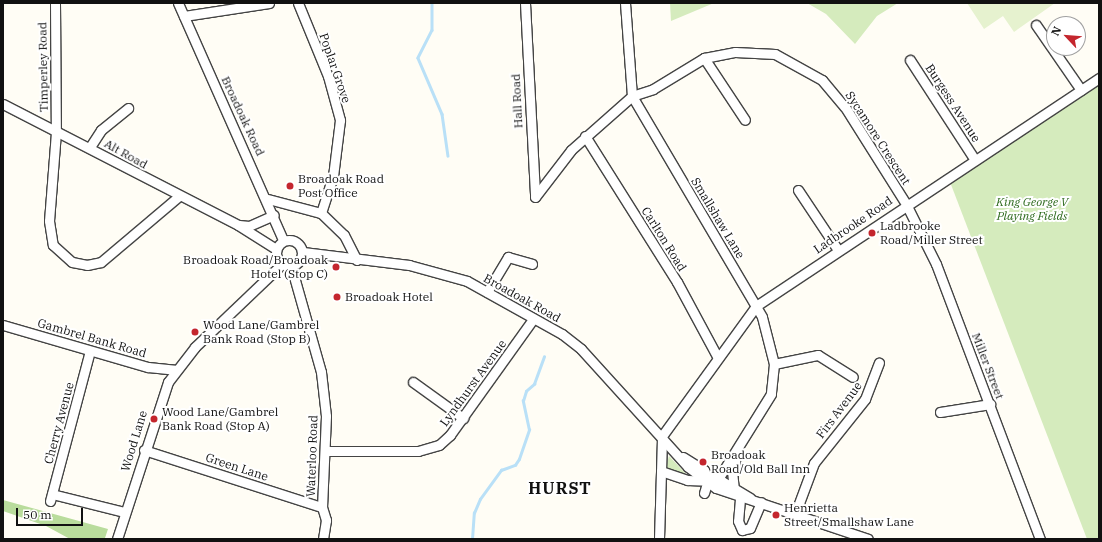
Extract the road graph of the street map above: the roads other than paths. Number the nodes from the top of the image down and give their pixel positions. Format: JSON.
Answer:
{"nodes":[{"id":1,"x":55,"y":3,"type":"edge"},
{"id":2,"x":178,"y":3,"type":"edge"},
{"id":3,"x":269,"y":3,"type":"edge"},
{"id":4,"x":298,"y":3,"type":"edge"},
{"id":5,"x":525,"y":3,"type":"edge"},
{"id":6,"x":625,"y":3,"type":"edge"},
{"id":7,"x":184,"y":16,"type":"junction"},
{"id":8,"x":1036,"y":25,"type":"dead end"},
{"id":9,"x":704,"y":58,"type":"junction"},
{"id":10,"x":910,"y":60,"type":"dead end"},
{"id":11,"x":1099,"y":78,"type":"edge"},
{"id":12,"x":1081,"y":90,"type":"junction"},
{"id":13,"x":632,"y":96,"type":"junction"},
{"id":14,"x":3,"y":104,"type":"edge"},
{"id":15,"x":128,"y":108,"type":"dead end"},
{"id":16,"x":745,"y":120,"type":"dead end"},
{"id":17,"x":56,"y":132,"type":"junction"},
{"id":18,"x":585,"y":136,"type":"junction"},
{"id":19,"x":90,"y":148,"type":"junction"},
{"id":20,"x":975,"y":160,"type":"junction"},
{"id":21,"x":798,"y":190,"type":"dead end"},
{"id":22,"x":178,"y":197,"type":"junction"},
{"id":23,"x":268,"y":199,"type":"junction"},
{"id":24,"x":906,"y":204,"type":"junction"},
{"id":25,"x":321,"y":213,"type":"junction"},
{"id":26,"x":274,"y":215,"type":"junction"},
{"id":27,"x":238,"y":225,"type":"junction"},
{"id":28,"x":283,"y":240,"type":"junction"},
{"id":29,"x":276,"y":249,"type":"junction"},
{"id":30,"x":838,"y":250,"type":"junction"},
{"id":31,"x":303,"y":252,"type":"junction"},
{"id":32,"x":357,"y":260,"type":"junction"},
{"id":33,"x":532,"y":264,"type":"dead end"},
{"id":34,"x":286,"y":265,"type":"junction"},
{"id":35,"x":486,"y":292,"type":"junction"},
{"id":36,"x":756,"y":306,"type":"junction"},
{"id":37,"x":533,"y":319,"type":"junction"},
{"id":38,"x":3,"y":326,"type":"edge"},
{"id":39,"x":90,"y":351,"type":"junction"},
{"id":40,"x":718,"y":358,"type":"junction"},
{"id":41,"x":879,"y":363,"type":"dead end"},
{"id":42,"x":774,"y":364,"type":"junction"},
{"id":43,"x":175,"y":370,"type":"junction"},
{"id":44,"x":853,"y":377,"type":"dead end"},
{"id":45,"x":413,"y":382,"type":"dead end"},
{"id":46,"x":990,"y":404,"type":"junction"},
{"id":47,"x":940,"y":412,"type":"dead end"},
{"id":48,"x":463,"y":418,"type":"junction"},
{"id":49,"x":662,"y":436,"type":"junction"},
{"id":50,"x":740,"y":440,"type":"junction"},
{"id":51,"x":144,"y":450,"type":"junction"},
{"id":52,"x":326,"y":451,"type":"junction"},
{"id":53,"x":662,"y":471,"type":"junction"},
{"id":54,"x":708,"y":480,"type":"junction"},
{"id":55,"x":704,"y":493,"type":"dead end"},
{"id":56,"x":736,"y":494,"type":"junction"},
{"id":57,"x":761,"y":502,"type":"junction"},
{"id":58,"x":322,"y":507,"type":"junction"},
{"id":59,"x":125,"y":512,"type":"junction"},
{"id":60,"x":795,"y":514,"type":"junction"},
{"id":61,"x":117,"y":539,"type":"edge"},
{"id":62,"x":323,"y":539,"type":"edge"},
{"id":63,"x":659,"y":539,"type":"edge"},
{"id":64,"x":868,"y":539,"type":"edge"},
{"id":65,"x":1040,"y":539,"type":"edge"}],
"edges":[{"from":1,"to":17,"type":"street","name":"Timperley Road"},
{"from":2,"to":7,"type":"street","name":"Broadoak Road"},
{"from":3,"to":7,"type":"street"},
{"from":4,"to":25,"type":"street","name":"Poplar Grove"},
{"from":5,"to":18,"type":"street","name":"Hall Road"},
{"from":6,"to":13,"type":"street","name":"Smallshaw Lane"},
{"from":7,"to":23,"type":"street","name":"Broadoak Road"},
{"from":8,"to":12,"type":"street"},
{"from":9,"to":13,"type":"street","name":"Sycamore Crescent"},
{"from":9,"to":16,"type":"street"},
{"from":9,"to":24,"type":"street","name":"Sycamore Crescent"},
{"from":10,"to":20,"type":"street","name":"Burgess Avenue"},
{"from":11,"to":12,"type":"street","name":"Ladbrooke Road"},
{"from":12,"to":20,"type":"street","name":"Ladbrooke Road"},
{"from":13,"to":18,"type":"street"},
{"from":13,"to":36,"type":"street","name":"Smallshaw Lane"},
{"from":14,"to":17,"type":"street","name":"Alt Road"},
{"from":15,"to":19,"type":"street"},
{"from":17,"to":19,"type":"street","name":"Alt Road"},
{"from":17,"to":22,"type":"street","name":"Timperley Road"},
{"from":18,"to":40,"type":"street","name":"Carlton Road"},
{"from":19,"to":22,"type":"street","name":"Alt Road"},
{"from":20,"to":24,"type":"street","name":"Ladbrooke Road"},
{"from":21,"to":30,"type":"street"},
{"from":22,"to":27,"type":"street","name":"Alt Road"},
{"from":23,"to":25,"type":"street"},
{"from":23,"to":26,"type":"street","name":"Broadoak Road"},
{"from":24,"to":30,"type":"street","name":"Ladbrooke Road"},
{"from":24,"to":46,"type":"street","name":"Miller Street"},
{"from":25,"to":32,"type":"street"},
{"from":26,"to":27,"type":"street"},
{"from":26,"to":28,"type":"street","name":"Broadoak Road"},
{"from":27,"to":29,"type":"street","name":"Alt Road"},
{"from":28,"to":29,"type":"street"},
{"from":28,"to":31,"type":"street"},
{"from":29,"to":34,"type":"street"},
{"from":30,"to":36,"type":"street","name":"Ladbrooke Road"},
{"from":31,"to":32,"type":"street","name":"Broadoak Road"},
{"from":31,"to":34,"type":"street"},
{"from":32,"to":35,"type":"street","name":"Broadoak Road"},
{"from":33,"to":35,"type":"street"},
{"from":34,"to":43,"type":"street","name":"Wood Lane"},
{"from":34,"to":52,"type":"street","name":"Waterloo Road"},
{"from":35,"to":37,"type":"street","name":"Broadoak Road"},
{"from":36,"to":40,"type":"street","name":"Ladbrooke Road"},
{"from":36,"to":42,"type":"street","name":"Smallshaw Lane"},
{"from":37,"to":48,"type":"street","name":"Lyndhurst Avenue"},
{"from":37,"to":49,"type":"street","name":"Broadoak Road"},
{"from":38,"to":39,"type":"street","name":"Gambrel Bank Road"},
{"from":39,"to":43,"type":"street","name":"Gambrel Bank Road"},
{"from":39,"to":59,"type":"street","name":"Cherry Avenue"},
{"from":40,"to":49,"type":"street","name":"Ladbrooke Road"},
{"from":41,"to":60,"type":"street","name":"Firs Avenue"},
{"from":42,"to":44,"type":"street"},
{"from":42,"to":50,"type":"street","name":"Smallshaw Lane"},
{"from":43,"to":51,"type":"street","name":"Wood Lane"},
{"from":45,"to":48,"type":"street"},
{"from":46,"to":47,"type":"street"},
{"from":46,"to":65,"type":"street","name":"Miller Street"},
{"from":48,"to":52,"type":"street","name":"Lyndhurst Avenue"},
{"from":49,"to":53,"type":"street"},
{"from":49,"to":54,"type":"street","name":"Broadoak Road"},
{"from":50,"to":54,"type":"street","name":"Smallshaw Lane"},
{"from":50,"to":56,"type":"street","name":"Smallshaw Lane"},
{"from":51,"to":58,"type":"street","name":"Green Lane"},
{"from":51,"to":59,"type":"street","name":"Wood Lane"},
{"from":52,"to":58,"type":"street","name":"Waterloo Road"},
{"from":53,"to":54,"type":"street"},
{"from":53,"to":63,"type":"street"},
{"from":54,"to":55,"type":"street"},
{"from":54,"to":56,"type":"street","name":"Broadoak Road"},
{"from":56,"to":57,"type":"street"},
{"from":56,"to":57,"type":"street","name":"Smallshaw Lane"},
{"from":57,"to":60,"type":"street"},
{"from":58,"to":62,"type":"street","name":"Waterloo Road"},
{"from":59,"to":61,"type":"street","name":"Wood Lane"},
{"from":60,"to":64,"type":"street"}]}
